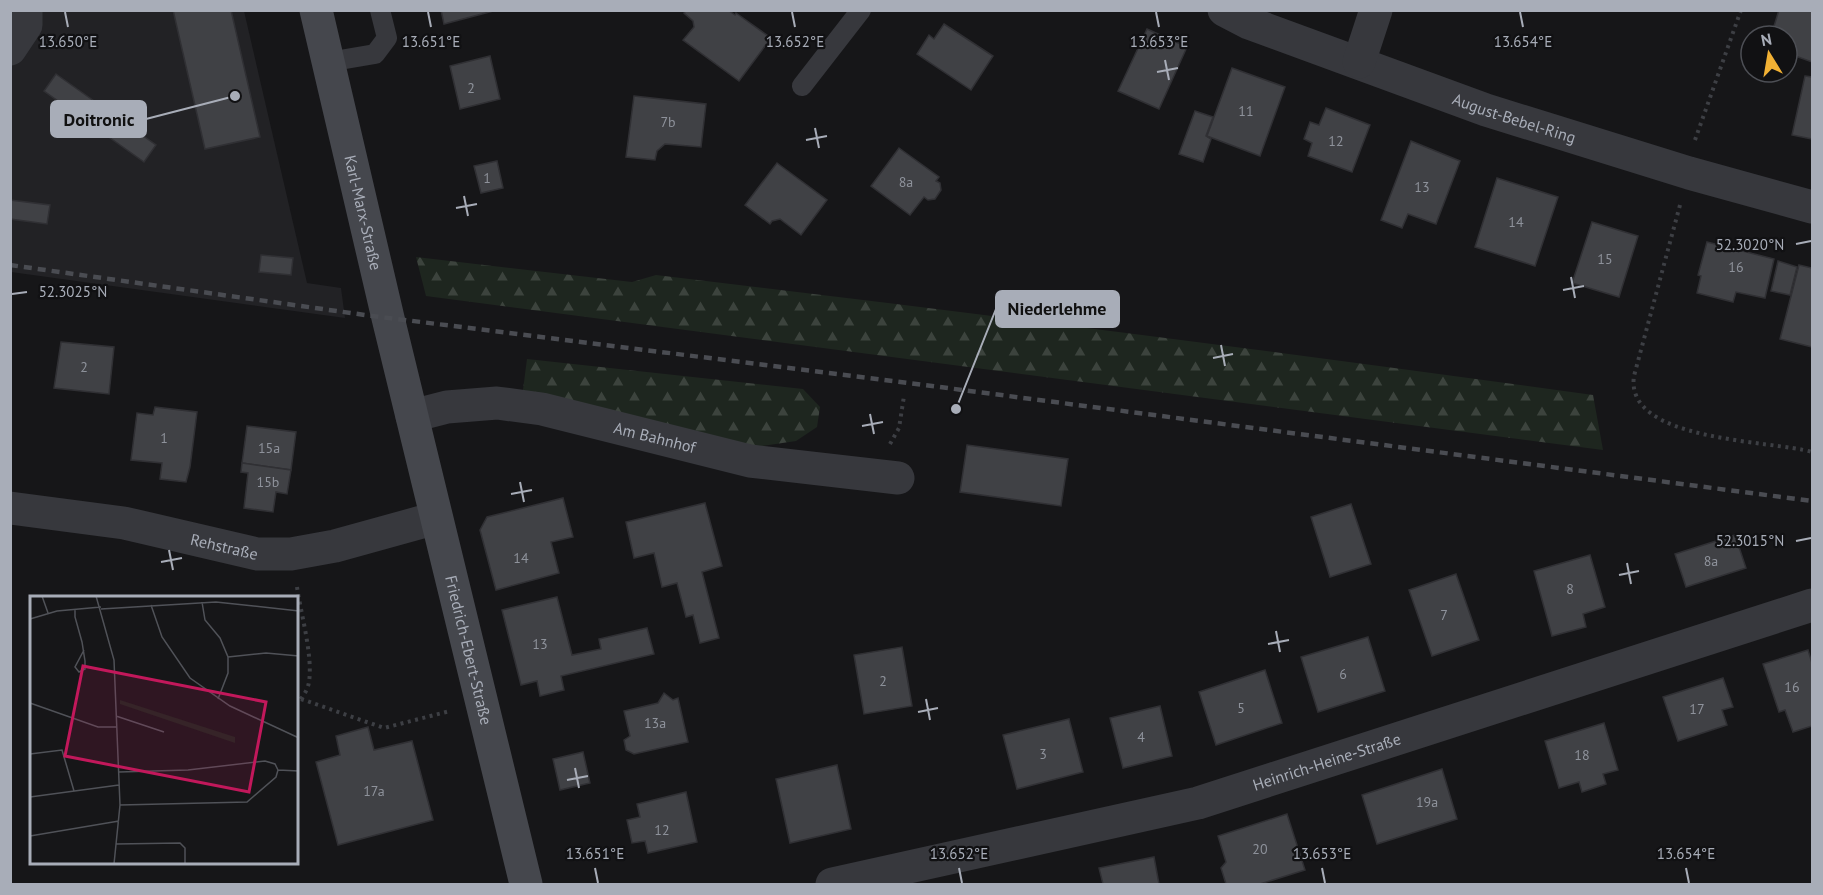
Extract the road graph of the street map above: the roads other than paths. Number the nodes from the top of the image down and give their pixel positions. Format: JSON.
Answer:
{"nodes":[{"id":1,"x":26,"y":10,"type":"edge"},
{"id":2,"x":316,"y":10,"type":"edge"},
{"id":3,"x":380,"y":10,"type":"edge"},
{"id":4,"x":861,"y":10,"type":"edge"},
{"id":5,"x":1224,"y":10,"type":"edge"},
{"id":6,"x":1376,"y":10,"type":"edge"},
{"id":7,"x":10,"y":49,"type":"edge"},
{"id":8,"x":328,"y":62,"type":"junction"},
{"id":9,"x":1359,"y":62,"type":"junction"},
{"id":10,"x":802,"y":86,"type":"dead end"},
{"id":11,"x":1812,"y":207,"type":"edge"},
{"id":12,"x":412,"y":416,"type":"junction"},
{"id":13,"x":885,"y":476,"type":"road end"},
{"id":14,"x":10,"y":508,"type":"edge"},
{"id":15,"x":436,"y":518,"type":"junction"},
{"id":16,"x":1812,"y":605,"type":"edge"},
{"id":17,"x":526,"y":885,"type":"edge"},
{"id":18,"x":832,"y":885,"type":"edge"}],
"edges":[{"from":1,"to":7,"type":"street"},
{"from":2,"to":8,"type":"street","name":"Karl-Marx-Straße"},
{"from":3,"to":8,"type":"lane"},
{"from":4,"to":10,"type":"lane"},
{"from":5,"to":9,"type":"street","name":"August-Bebel-Ring"},
{"from":6,"to":9,"type":"street"},
{"from":8,"to":12,"type":"street","name":"Karl-Marx-Straße"},
{"from":9,"to":11,"type":"street","name":"August-Bebel-Ring"},
{"from":12,"to":13,"type":"street","name":"Am Bahnhof"},
{"from":12,"to":15,"type":"street","name":"Friedrich-Ebert-Straße"},
{"from":14,"to":15,"type":"street","name":"Rehstraße"},
{"from":15,"to":17,"type":"street","name":"Friedrich-Ebert-Straße"},
{"from":16,"to":18,"type":"street","name":"Heinrich-Heine-Straße"}]}
